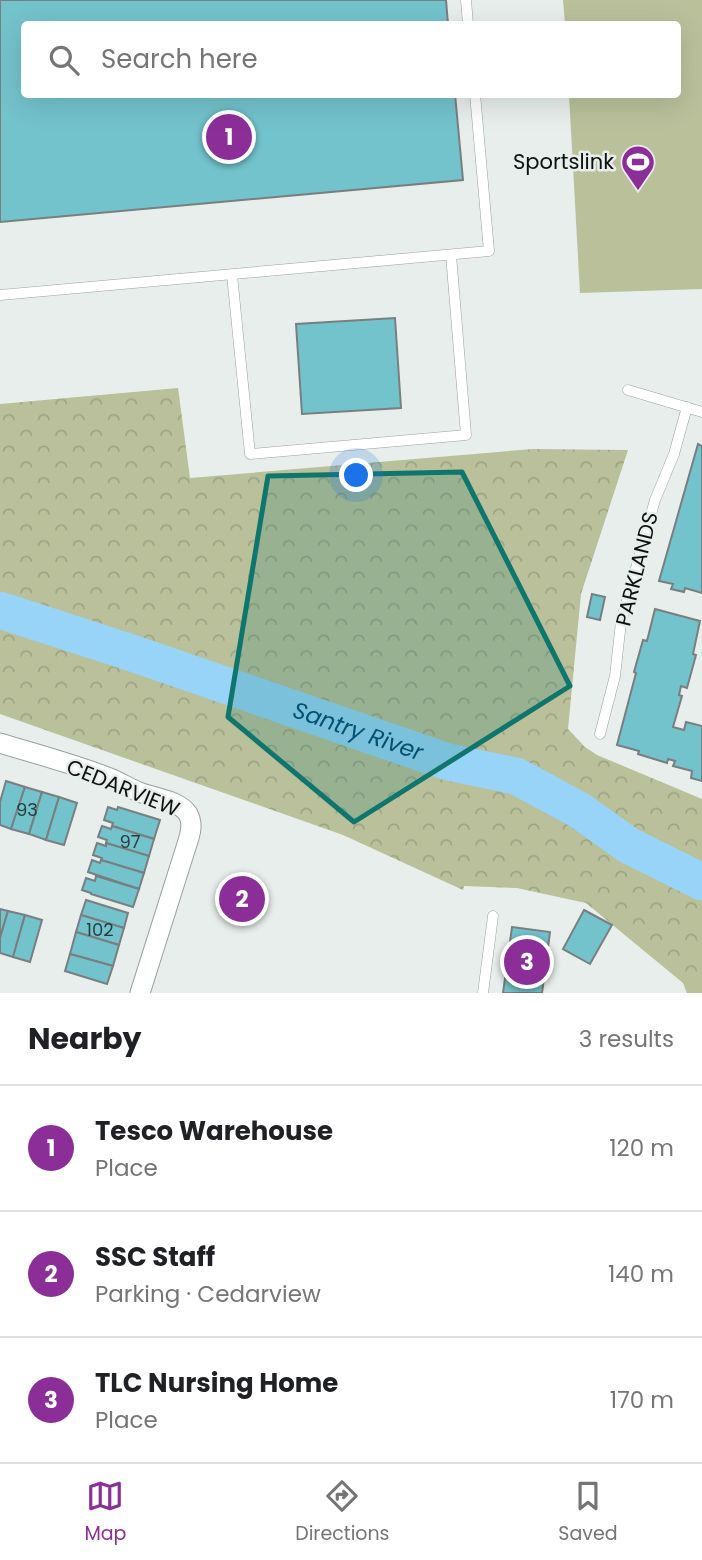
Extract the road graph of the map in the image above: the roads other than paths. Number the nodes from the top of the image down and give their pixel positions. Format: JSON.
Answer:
{"nodes":[{"id":1,"x":466,"y":0,"type":"edge"},
{"id":2,"x":468,"y":21,"type":"edge"},
{"id":3,"x":475,"y":98,"type":"edge"},
{"id":4,"x":451,"y":255,"type":"junction"},
{"id":5,"x":232,"y":275,"type":"junction"},
{"id":6,"x":0,"y":295,"type":"edge"},
{"id":7,"x":628,"y":390,"type":"dead end"},
{"id":8,"x":687,"y":407,"type":"junction"},
{"id":9,"x":702,"y":412,"type":"edge"},
{"id":10,"x":600,"y":734,"type":"dead end"},
{"id":11,"x":0,"y":743,"type":"edge"},
{"id":12,"x":493,"y":916,"type":"dead end"},
{"id":13,"x":140,"y":993,"type":"edge"},
{"id":14,"x":482,"y":993,"type":"edge"}],
"edges":[{"from":1,"to":2,"type":"lane"},
{"from":3,"to":4,"type":"lane"},
{"from":4,"to":5,"type":"lane"},
{"from":4,"to":5,"type":"lane"},
{"from":5,"to":6,"type":"lane"},
{"from":7,"to":8,"type":"lane"},
{"from":8,"to":9,"type":"lane"},
{"from":8,"to":10,"type":"lane","name":"PARKLANDS"},
{"from":11,"to":13,"type":"street","name":"CEDARVIEW"},
{"from":12,"to":14,"type":"lane"}]}
